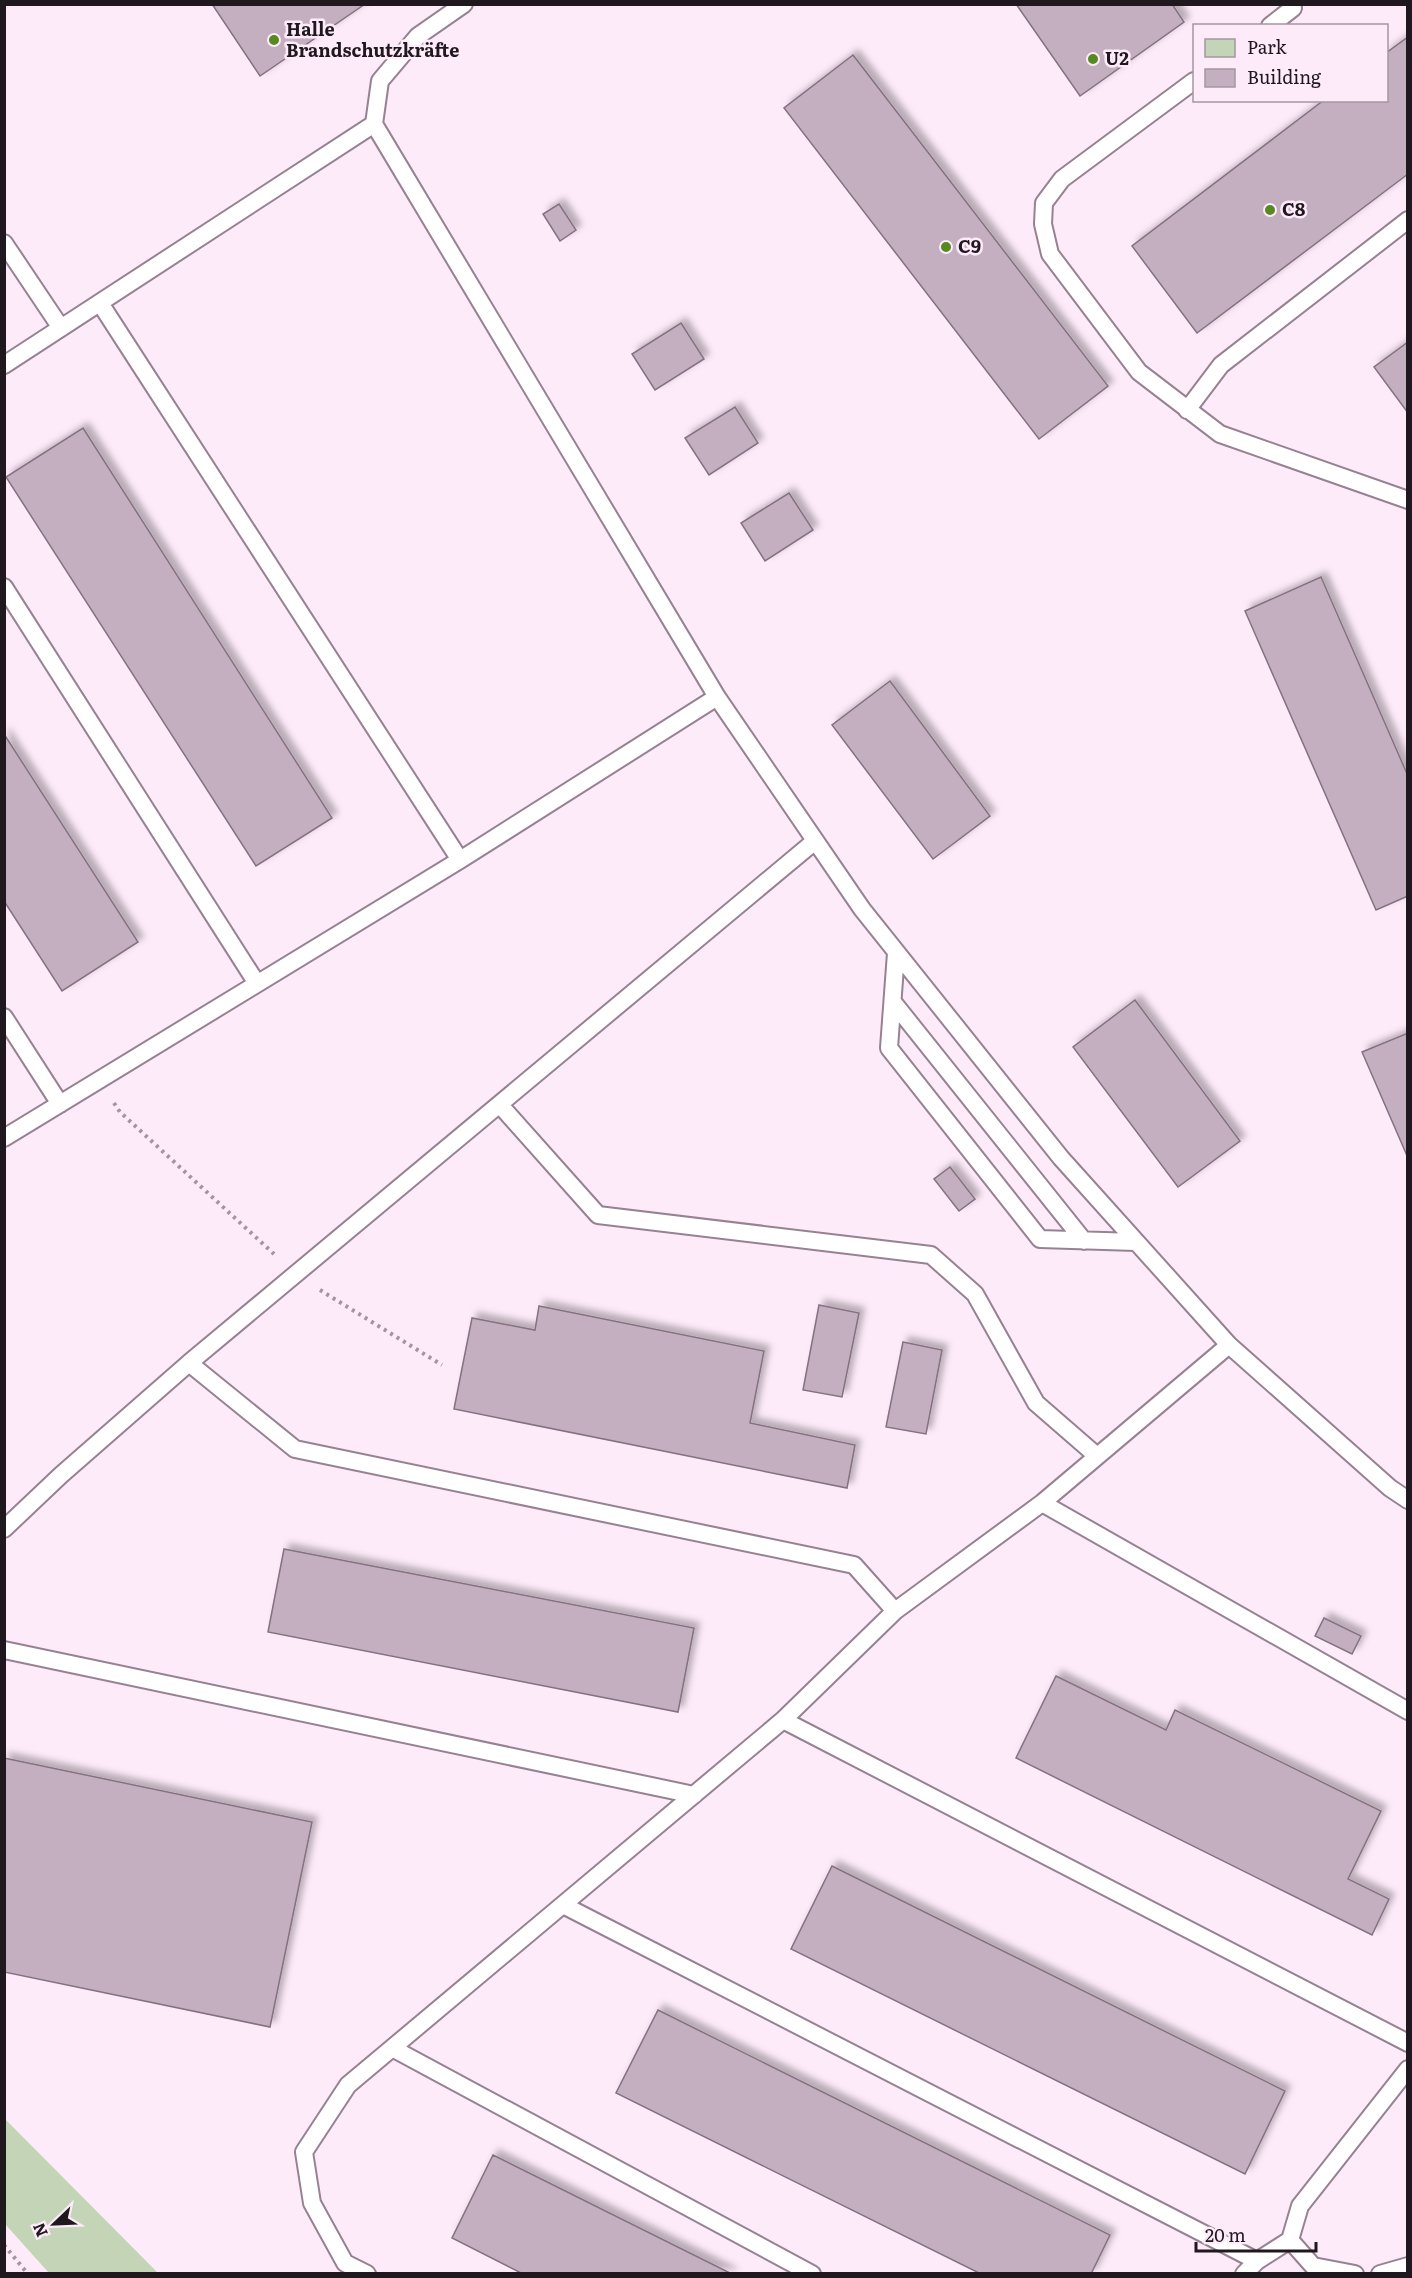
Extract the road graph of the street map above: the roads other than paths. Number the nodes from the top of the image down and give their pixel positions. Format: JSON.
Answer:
{"nodes":[{"id":1,"x":464,"y":4,"type":"edge"},
{"id":2,"x":1293,"y":8,"type":"dead end"},
{"id":3,"x":1273,"y":24,"type":"edge"},
{"id":4,"x":1193,"y":82,"type":"edge"},
{"id":5,"x":374,"y":124,"type":"junction"},
{"id":6,"x":1407,"y":220,"type":"edge"},
{"id":7,"x":4,"y":243,"type":"edge"},
{"id":8,"x":100,"y":303,"type":"junction"},
{"id":9,"x":61,"y":328,"type":"junction"},
{"id":10,"x":4,"y":365,"type":"edge"},
{"id":11,"x":1187,"y":410,"type":"junction"},
{"id":12,"x":1407,"y":500,"type":"edge"},
{"id":13,"x":4,"y":587,"type":"edge"},
{"id":14,"x":717,"y":696,"type":"junction"},
{"id":15,"x":815,"y":841,"type":"junction"},
{"id":16,"x":460,"y":860,"type":"junction"},
{"id":17,"x":896,"y":952,"type":"junction"},
{"id":18,"x":256,"y":982,"type":"junction"},
{"id":19,"x":892,"y":1002,"type":"junction"},
{"id":20,"x":4,"y":1017,"type":"edge"},
{"id":21,"x":60,"y":1104,"type":"junction"},
{"id":22,"x":500,"y":1105,"type":"junction"},
{"id":23,"x":4,"y":1138,"type":"edge"},
{"id":24,"x":1084,"y":1241,"type":"junction"},
{"id":25,"x":1136,"y":1242,"type":"junction"},
{"id":26,"x":1229,"y":1346,"type":"junction"},
{"id":27,"x":189,"y":1363,"type":"junction"},
{"id":28,"x":1097,"y":1456,"type":"junction"},
{"id":29,"x":1407,"y":1500,"type":"edge"},
{"id":30,"x":1042,"y":1503,"type":"junction"},
{"id":31,"x":4,"y":1529,"type":"edge"},
{"id":32,"x":895,"y":1611,"type":"junction"},
{"id":33,"x":4,"y":1650,"type":"edge"},
{"id":34,"x":1407,"y":1711,"type":"edge"},
{"id":35,"x":783,"y":1720,"type":"junction"},
{"id":36,"x":694,"y":1794,"type":"junction"},
{"id":37,"x":563,"y":1905,"type":"junction"},
{"id":38,"x":1407,"y":2043,"type":"edge"},
{"id":39,"x":392,"y":2048,"type":"junction"},
{"id":40,"x":1407,"y":2069,"type":"edge"},
{"id":41,"x":1290,"y":2240,"type":"junction"},
{"id":42,"x":1257,"y":2261,"type":"junction"},
{"id":43,"x":1407,"y":2266,"type":"edge"},
{"id":44,"x":367,"y":2274,"type":"edge"},
{"id":45,"x":812,"y":2274,"type":"edge"},
{"id":46,"x":1244,"y":2274,"type":"edge"},
{"id":47,"x":1355,"y":2274,"type":"edge"},
{"id":48,"x":1380,"y":2274,"type":"edge"}],
"edges":[{"from":1,"to":5,"type":"lane"},
{"from":2,"to":3,"type":"lane"},
{"from":4,"to":11,"type":"lane"},
{"from":5,"to":8,"type":"lane"},
{"from":5,"to":14,"type":"lane"},
{"from":6,"to":11,"type":"lane"},
{"from":7,"to":9,"type":"lane"},
{"from":8,"to":9,"type":"lane"},
{"from":8,"to":16,"type":"lane"},
{"from":9,"to":10,"type":"lane"},
{"from":11,"to":12,"type":"lane"},
{"from":13,"to":18,"type":"lane"},
{"from":14,"to":15,"type":"lane"},
{"from":14,"to":16,"type":"lane"},
{"from":15,"to":17,"type":"lane"},
{"from":15,"to":22,"type":"lane"},
{"from":16,"to":18,"type":"lane"},
{"from":17,"to":19,"type":"lane"},
{"from":17,"to":25,"type":"lane"},
{"from":18,"to":21,"type":"lane"},
{"from":19,"to":24,"type":"lane"},
{"from":19,"to":24,"type":"lane"},
{"from":20,"to":21,"type":"lane"},
{"from":21,"to":23,"type":"lane"},
{"from":22,"to":27,"type":"lane"},
{"from":22,"to":28,"type":"lane"},
{"from":24,"to":25,"type":"lane"},
{"from":25,"to":26,"type":"lane"},
{"from":26,"to":28,"type":"lane"},
{"from":26,"to":29,"type":"lane"},
{"from":27,"to":31,"type":"lane"},
{"from":27,"to":32,"type":"lane"},
{"from":28,"to":30,"type":"lane"},
{"from":30,"to":32,"type":"lane"},
{"from":30,"to":34,"type":"lane"},
{"from":32,"to":35,"type":"lane"},
{"from":33,"to":36,"type":"lane"},
{"from":35,"to":36,"type":"lane"},
{"from":35,"to":38,"type":"lane"},
{"from":36,"to":37,"type":"lane"},
{"from":37,"to":39,"type":"lane"},
{"from":37,"to":42,"type":"lane"},
{"from":39,"to":44,"type":"lane"},
{"from":39,"to":45,"type":"lane"},
{"from":40,"to":41,"type":"lane"},
{"from":41,"to":42,"type":"lane"},
{"from":41,"to":47,"type":"lane"},
{"from":42,"to":46,"type":"lane"},
{"from":43,"to":48,"type":"lane"}]}
